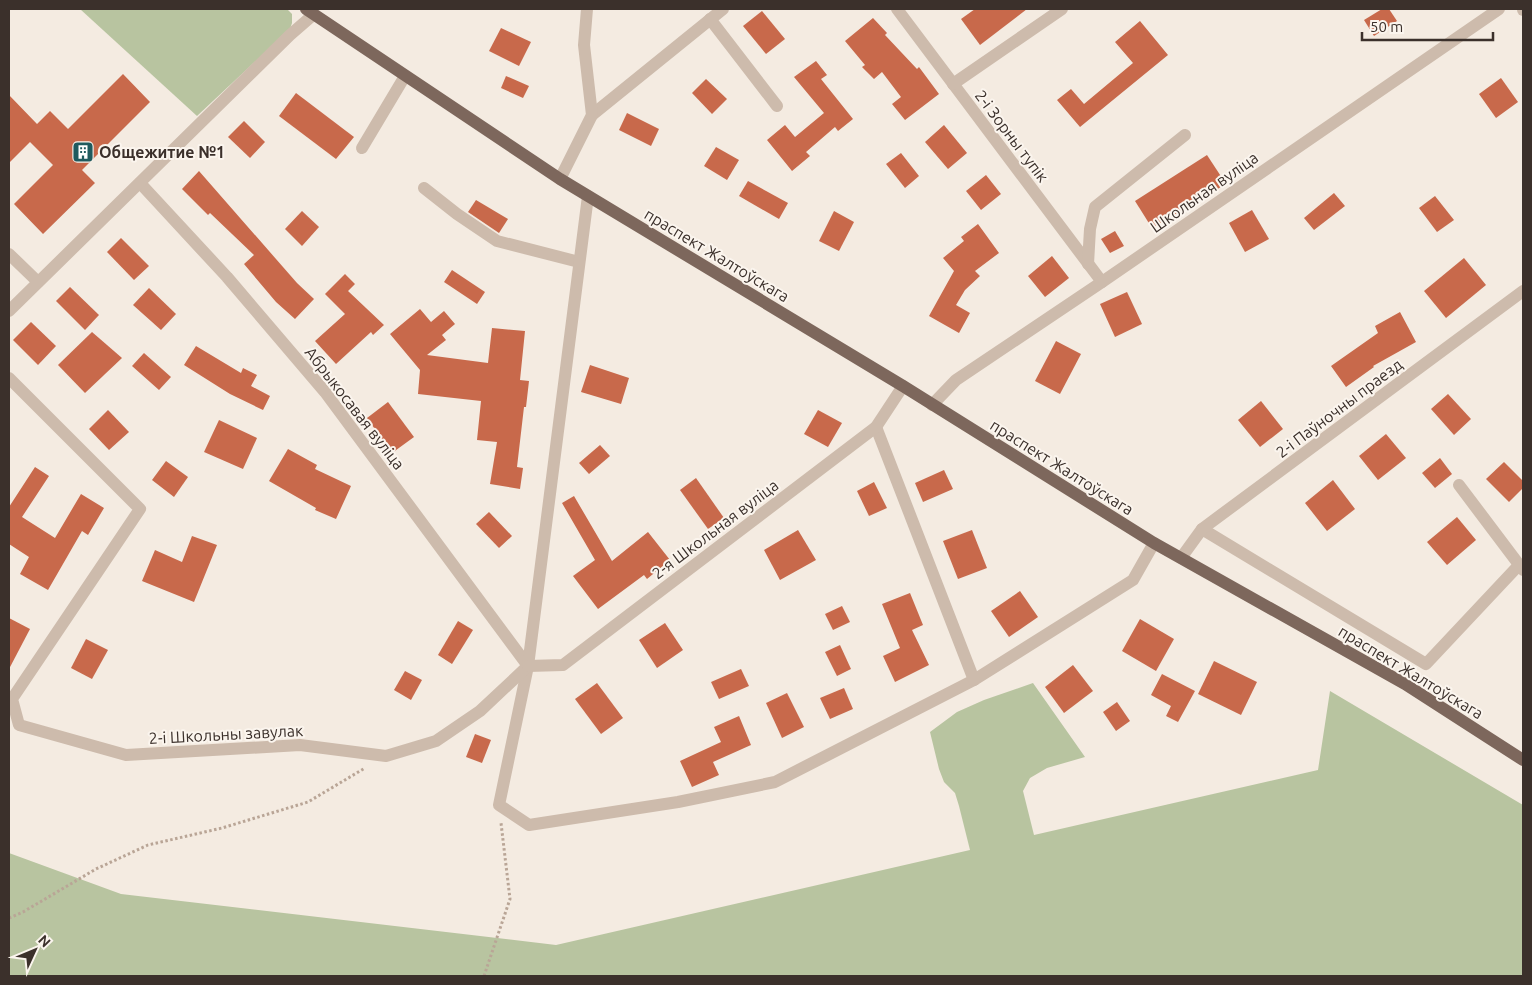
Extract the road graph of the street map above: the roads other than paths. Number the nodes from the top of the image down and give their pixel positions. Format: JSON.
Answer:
{"nodes":[{"id":1,"x":587,"y":9,"type":"edge"},
{"id":2,"x":723,"y":9,"type":"edge"},
{"id":3,"x":897,"y":9,"type":"edge"},
{"id":4,"x":1062,"y":9,"type":"edge"},
{"id":5,"x":1499,"y":9,"type":"edge"},
{"id":6,"x":310,"y":12,"type":"edge"},
{"id":7,"x":710,"y":19,"type":"junction"},
{"id":8,"x":405,"y":76,"type":"junction"},
{"id":9,"x":953,"y":84,"type":"junction"},
{"id":10,"x":777,"y":106,"type":"dead end"},
{"id":11,"x":592,"y":116,"type":"junction"},
{"id":12,"x":1186,"y":135,"type":"dead end"},
{"id":13,"x":362,"y":148,"type":"dead end"},
{"id":14,"x":560,"y":179,"type":"junction"},
{"id":15,"x":140,"y":183,"type":"junction"},
{"id":16,"x":424,"y":188,"type":"dead end"},
{"id":17,"x":588,"y":196,"type":"junction"},
{"id":18,"x":9,"y":254,"type":"edge"},
{"id":19,"x":579,"y":262,"type":"junction"},
{"id":20,"x":1088,"y":264,"type":"junction"},
{"id":21,"x":38,"y":282,"type":"junction"},
{"id":22,"x":1102,"y":282,"type":"junction"},
{"id":23,"x":1523,"y":291,"type":"edge"},
{"id":24,"x":9,"y":311,"type":"edge"},
{"id":25,"x":9,"y":378,"type":"edge"},
{"id":26,"x":903,"y":386,"type":"junction"},
{"id":27,"x":932,"y":405,"type":"junction"},
{"id":28,"x":876,"y":427,"type":"junction"},
{"id":29,"x":1459,"y":485,"type":"dead end"},
{"id":30,"x":1202,"y":529,"type":"junction"},
{"id":31,"x":1154,"y":543,"type":"junction"},
{"id":32,"x":1181,"y":558,"type":"junction"},
{"id":33,"x":1521,"y":568,"type":"edge"},
{"id":34,"x":528,"y":666,"type":"junction"},
{"id":35,"x":974,"y":680,"type":"junction"},
{"id":36,"x":1523,"y":760,"type":"edge"}],
"edges":[{"from":1,"to":11,"type":"street"},
{"from":2,"to":7,"type":"street"},
{"from":3,"to":9,"type":"street","name":"2-і Зорны тупік"},
{"from":4,"to":9,"type":"street"},
{"from":5,"to":22,"type":"street","name":"Школьная вуліца"},
{"from":6,"to":8,"type":"main road","name":"праспект Жалтоўскага"},
{"from":6,"to":15,"type":"street"},
{"from":7,"to":10,"type":"street"},
{"from":7,"to":11,"type":"street"},
{"from":8,"to":13,"type":"street"},
{"from":8,"to":14,"type":"main road","name":"праспект Жалтоўскага"},
{"from":9,"to":20,"type":"street","name":"2-і Зорны тупік"},
{"from":11,"to":14,"type":"street"},
{"from":12,"to":20,"type":"street"},
{"from":14,"to":17,"type":"main road","name":"праспект Жалтоўскага"},
{"from":15,"to":21,"type":"street"},
{"from":15,"to":34,"type":"street","name":"Абрыкосавая вуліца"},
{"from":16,"to":19,"type":"street"},
{"from":17,"to":19,"type":"street"},
{"from":17,"to":26,"type":"main road","name":"праспект Жалтоўскага"},
{"from":18,"to":21,"type":"street"},
{"from":19,"to":34,"type":"street"},
{"from":20,"to":22,"type":"street","name":"2-і Зорны тупік"},
{"from":21,"to":24,"type":"street"},
{"from":22,"to":27,"type":"street","name":"Школьная вуліца"},
{"from":23,"to":30,"type":"street","name":"2-і Паўночны праезд"},
{"from":25,"to":34,"type":"street","name":"2-і Школьны завулак"},
{"from":26,"to":27,"type":"main road","name":"праспект Жалтоўскага"},
{"from":26,"to":28,"type":"street","name":"2-я Школьная вуліца"},
{"from":27,"to":31,"type":"main road","name":"праспект Жалтоўскага"},
{"from":28,"to":34,"type":"street","name":"2-я Школьная вуліца"},
{"from":28,"to":35,"type":"street"},
{"from":29,"to":33,"type":"street"},
{"from":30,"to":32,"type":"street","name":"2-і Паўночны праезд"},
{"from":30,"to":33,"type":"street"},
{"from":31,"to":32,"type":"main road","name":"праспект Жалтоўскага"},
{"from":31,"to":35,"type":"street"},
{"from":32,"to":36,"type":"main road","name":"праспект Жалтоўскага"},
{"from":34,"to":35,"type":"street"}]}
